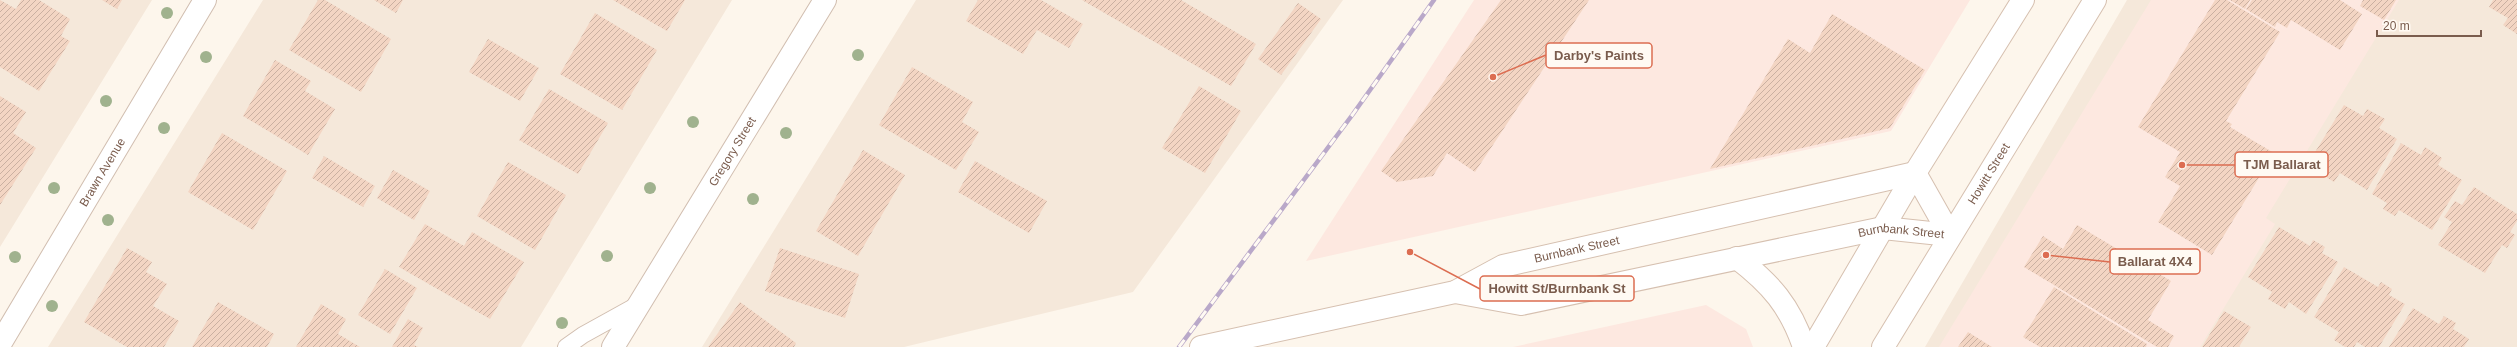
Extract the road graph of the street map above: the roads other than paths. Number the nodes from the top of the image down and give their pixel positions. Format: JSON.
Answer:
{"nodes":[{"id":1,"x":205,"y":0,"type":"edge"},
{"id":2,"x":826,"y":0,"type":"edge"},
{"id":3,"x":2023,"y":0,"type":"edge"},
{"id":4,"x":2095,"y":0,"type":"edge"},
{"id":5,"x":1915,"y":173,"type":"junction"},
{"id":6,"x":1883,"y":228,"type":"junction"},
{"id":7,"x":1950,"y":235,"type":"junction"},
{"id":8,"x":1737,"y":258,"type":"junction"},
{"id":9,"x":1455,"y":292,"type":"junction"},
{"id":10,"x":639,"y":304,"type":"junction"},
{"id":11,"x":0,"y":344,"type":"edge"},
{"id":12,"x":566,"y":347,"type":"edge"},
{"id":13,"x":613,"y":347,"type":"edge"},
{"id":14,"x":624,"y":347,"type":"edge"},
{"id":15,"x":1201,"y":347,"type":"edge"},
{"id":16,"x":1804,"y":347,"type":"edge"},
{"id":17,"x":1813,"y":347,"type":"edge"},
{"id":18,"x":1884,"y":347,"type":"edge"}],
"edges":[{"from":1,"to":11,"type":"main road","name":"Brawn Avenue"},
{"from":2,"to":10,"type":"main road","name":"Gregory Street"},
{"from":3,"to":5,"type":"main road"},
{"from":4,"to":7,"type":"main road","name":"Howitt Street"},
{"from":5,"to":6,"type":"main road"},
{"from":5,"to":7,"type":"main road","name":"Burnbank Street"},
{"from":5,"to":9,"type":"main road","name":"Burnbank Street"},
{"from":6,"to":7,"type":"main road","name":"Burnbank Street"},
{"from":6,"to":8,"type":"main road","name":"Burnbank Street"},
{"from":6,"to":17,"type":"main road"},
{"from":7,"to":18,"type":"main road","name":"Howitt Street"},
{"from":8,"to":9,"type":"main road","name":"Burnbank Street"},
{"from":8,"to":16,"type":"main road"},
{"from":9,"to":15,"type":"main road","name":"Burnbank Street"},
{"from":10,"to":12,"type":"lane"},
{"from":10,"to":13,"type":"main road","name":"Gregory Street"},
{"from":10,"to":14,"type":"main road","name":"Gregory Street"}]}
